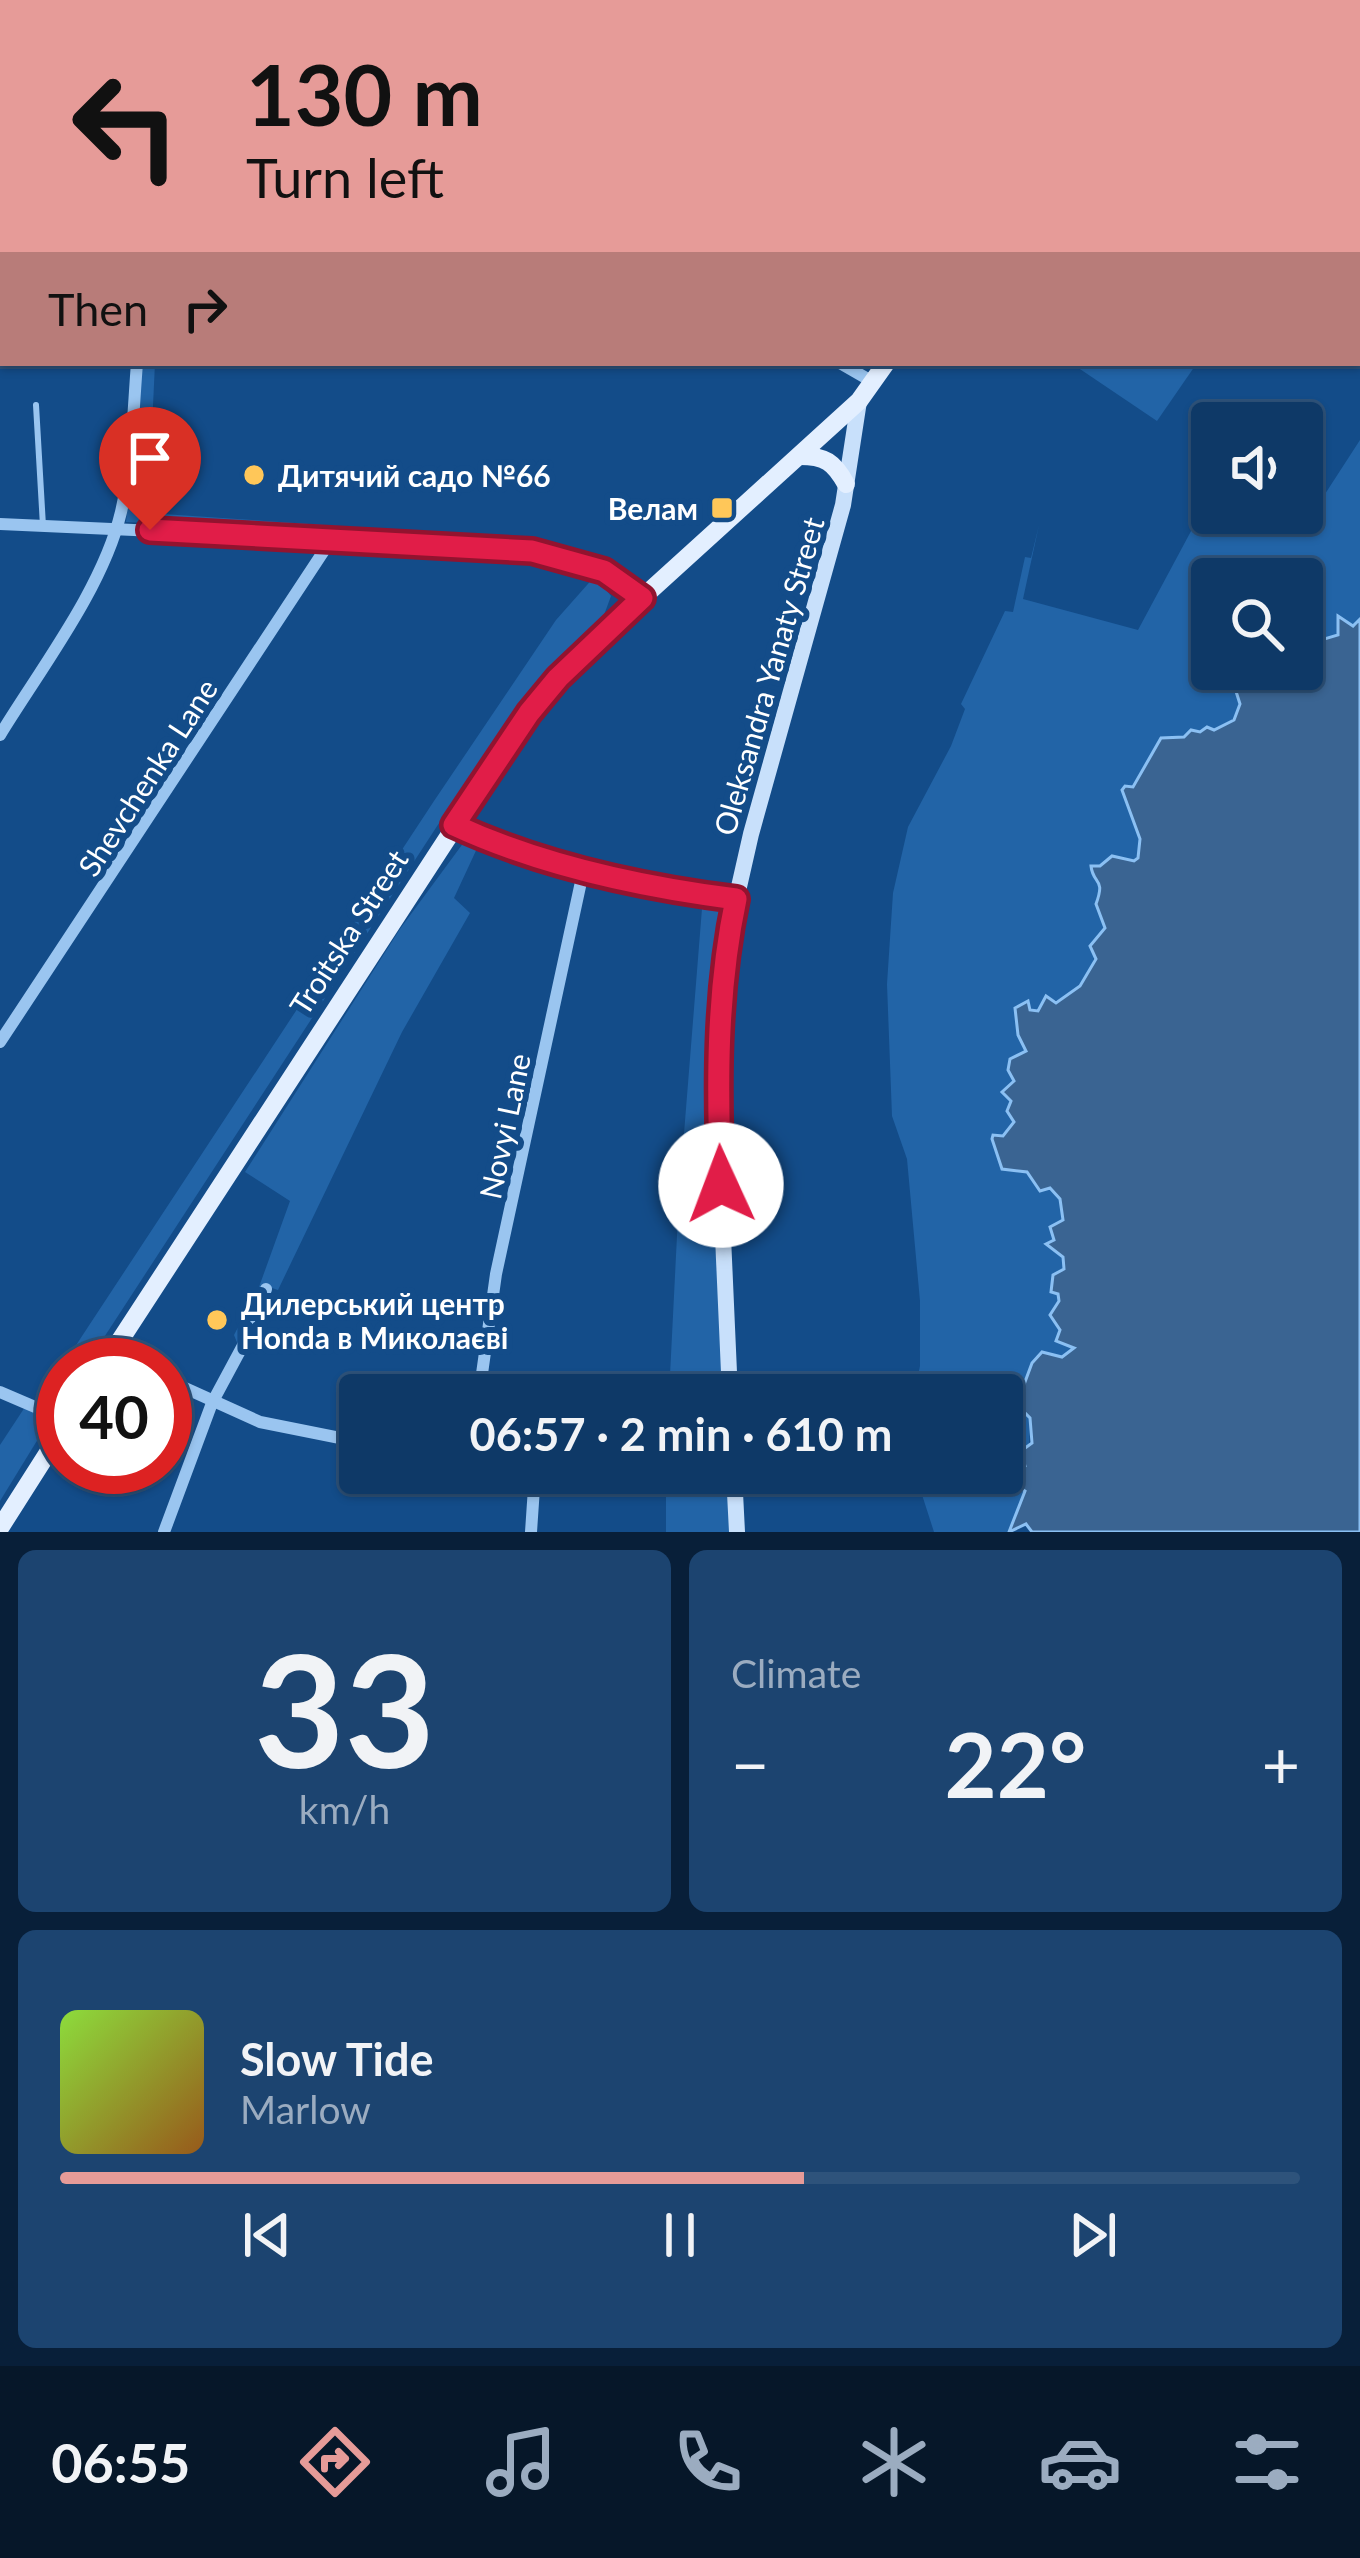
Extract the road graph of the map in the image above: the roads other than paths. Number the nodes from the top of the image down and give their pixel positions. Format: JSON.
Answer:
{"nodes":[{"id":1,"x":137,"y":366,"type":"edge"},
{"id":2,"x":845,"y":366,"type":"edge"},
{"id":3,"x":884,"y":366,"type":"edge"},
{"id":4,"x":873,"y":382,"type":"junction"},
{"id":5,"x":860,"y":401,"type":"junction"},
{"id":6,"x":37,"y":405,"type":"dead end"},
{"id":7,"x":800,"y":457,"type":"junction"},
{"id":8,"x":845,"y":484,"type":"junction"},
{"id":9,"x":0,"y":524,"type":"edge"},
{"id":10,"x":43,"y":526,"type":"junction"},
{"id":11,"x":116,"y":529,"type":"junction"},
{"id":12,"x":333,"y":537,"type":"junction"},
{"id":13,"x":642,"y":598,"type":"junction"},
{"id":14,"x":0,"y":734,"type":"edge"},
{"id":15,"x":454,"y":825,"type":"junction"},
{"id":16,"x":584,"y":868,"type":"junction"},
{"id":17,"x":736,"y":899,"type":"junction"},
{"id":18,"x":0,"y":1042,"type":"edge"},
{"id":19,"x":266,"y":1289,"type":"dead end"},
{"id":20,"x":122,"y":1338,"type":"edge"},
{"id":21,"x":481,"y":1374,"type":"edge"},
{"id":22,"x":729,"y":1374,"type":"edge"},
{"id":23,"x":0,"y":1392,"type":"edge"},
{"id":24,"x":192,"y":1393,"type":"edge"},
{"id":25,"x":212,"y":1403,"type":"junction"},
{"id":26,"x":36,"y":1407,"type":"edge"},
{"id":27,"x":339,"y":1438,"type":"edge"},
{"id":28,"x":36,"y":1471,"type":"edge"},
{"id":29,"x":534,"y":1494,"type":"edge"},
{"id":30,"x":735,"y":1494,"type":"edge"},
{"id":31,"x":0,"y":1528,"type":"edge"},
{"id":32,"x":164,"y":1532,"type":"edge"},
{"id":33,"x":531,"y":1532,"type":"edge"},
{"id":34,"x":737,"y":1532,"type":"edge"}],
"edges":[{"from":1,"to":11,"type":"street"},
{"from":2,"to":4,"type":"street"},
{"from":3,"to":4,"type":"main road","name":"Troitska Street"},
{"from":4,"to":5,"type":"main road","name":"Troitska Street"},
{"from":5,"to":7,"type":"main road","name":"Troitska Street"},
{"from":5,"to":8,"type":"street","name":"Oleksandra Yanaty Street"},
{"from":6,"to":10,"type":"lane"},
{"from":7,"to":8,"type":"main road"},
{"from":7,"to":13,"type":"main road","name":"Troitska Street"},
{"from":8,"to":17,"type":"street","name":"Oleksandra Yanaty Street"},
{"from":9,"to":10,"type":"street"},
{"from":10,"to":11,"type":"street"},
{"from":11,"to":12,"type":"street"},
{"from":11,"to":14,"type":"street"},
{"from":12,"to":13,"type":"street"},
{"from":12,"to":18,"type":"street","name":"Shevchenka Lane"},
{"from":13,"to":15,"type":"main road","name":"Troitska Street"},
{"from":15,"to":16,"type":"lane"},
{"from":15,"to":20,"type":"main road","name":"Troitska Street"},
{"from":16,"to":17,"type":"lane"},
{"from":16,"to":21,"type":"street","name":"Novyi Lane"},
{"from":17,"to":22,"type":"street","name":"Oleksandra Yanaty Street"},
{"from":19,"to":25,"type":"street"},
{"from":23,"to":26,"type":"street"},
{"from":24,"to":25,"type":"street"},
{"from":25,"to":27,"type":"street"},
{"from":25,"to":32,"type":"street"},
{"from":28,"to":31,"type":"main road"},
{"from":29,"to":33,"type":"street"},
{"from":30,"to":34,"type":"street"}]}
